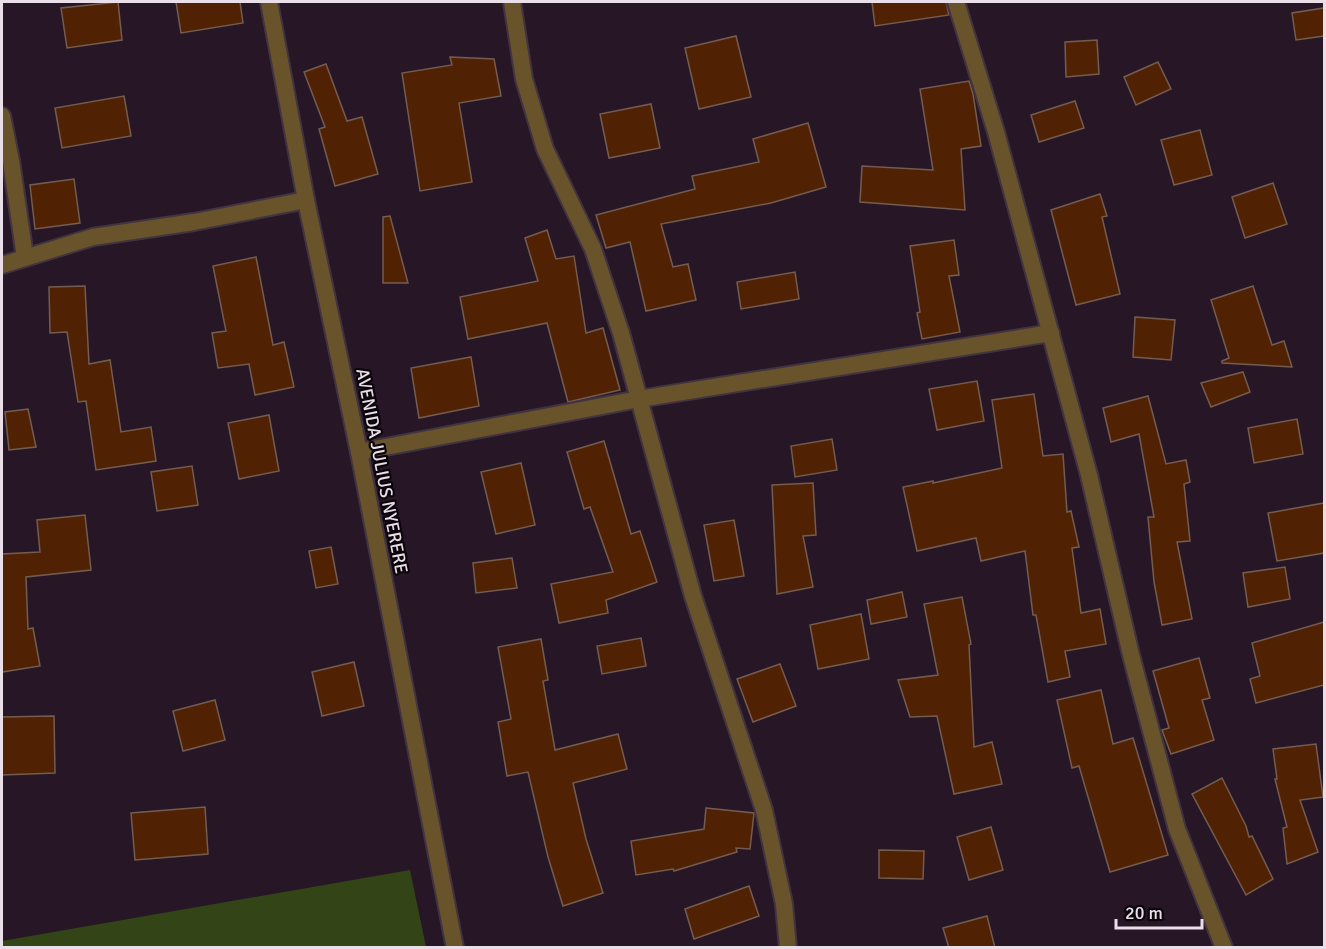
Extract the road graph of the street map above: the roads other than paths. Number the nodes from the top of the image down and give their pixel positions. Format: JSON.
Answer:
{"nodes":[{"id":1,"x":269,"y":2,"type":"edge"},
{"id":2,"x":512,"y":2,"type":"edge"},
{"id":3,"x":956,"y":2,"type":"edge"},
{"id":4,"x":2,"y":116,"type":"edge"},
{"id":5,"x":306,"y":200,"type":"junction"},
{"id":6,"x":25,"y":257,"type":"junction"},
{"id":7,"x":2,"y":265,"type":"edge"},
{"id":8,"x":1051,"y":333,"type":"junction"},
{"id":9,"x":639,"y":399,"type":"junction"},
{"id":10,"x":359,"y":452,"type":"junction"},
{"id":11,"x":455,"y":948,"type":"edge"},
{"id":12,"x":788,"y":948,"type":"edge"},
{"id":13,"x":1224,"y":948,"type":"edge"}],
"edges":[{"from":1,"to":5,"type":"street","name":"AVENIDA JULIUS NYERERE"},
{"from":2,"to":9,"type":"street"},
{"from":3,"to":8,"type":"street"},
{"from":4,"to":6,"type":"street"},
{"from":5,"to":6,"type":"street"},
{"from":5,"to":10,"type":"street","name":"AVENIDA JULIUS NYERERE"},
{"from":6,"to":7,"type":"street"},
{"from":8,"to":9,"type":"street"},
{"from":8,"to":13,"type":"street"},
{"from":9,"to":10,"type":"street"},
{"from":9,"to":12,"type":"street"},
{"from":10,"to":11,"type":"street","name":"AVENIDA JULIUS NYERERE"}]}
